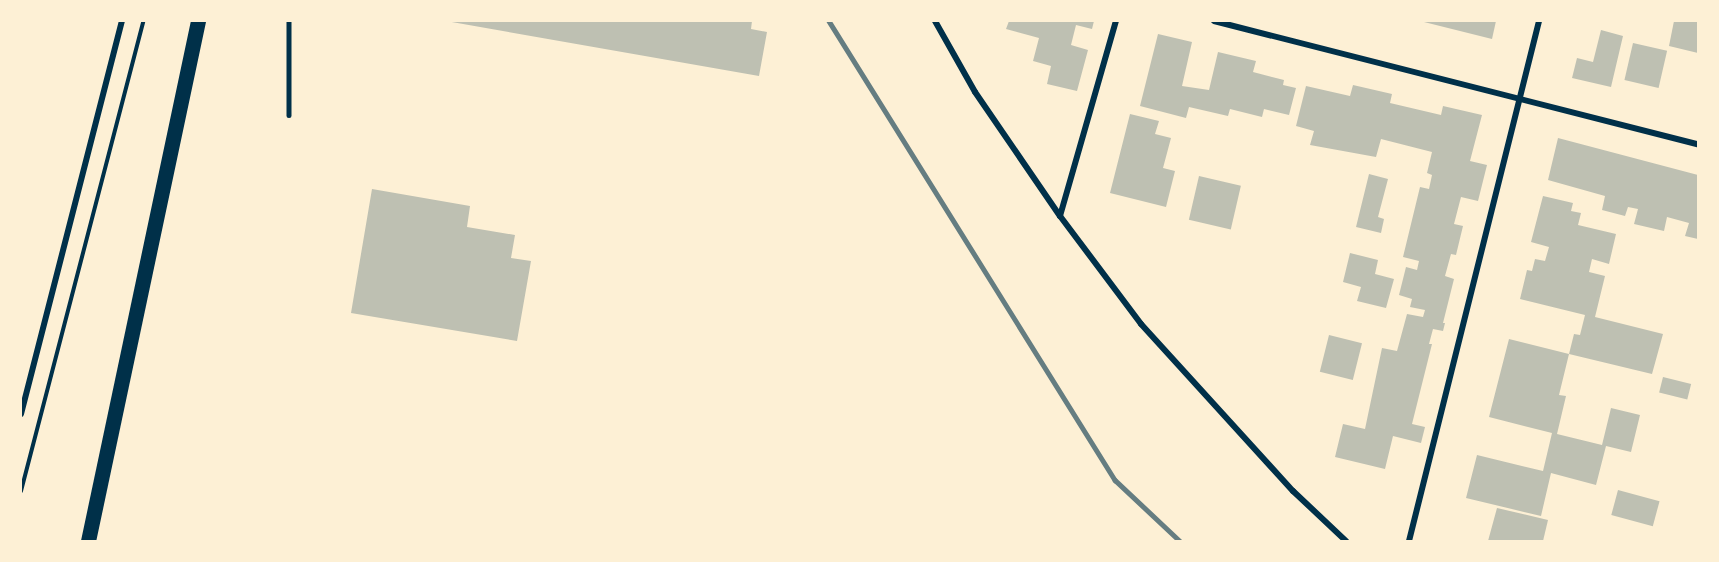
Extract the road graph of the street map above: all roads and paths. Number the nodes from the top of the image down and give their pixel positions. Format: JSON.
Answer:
{"nodes":[{"id":1,"x":123,"y":21,"type":"edge"},
{"id":2,"x":143,"y":21,"type":"edge"},
{"id":3,"x":198,"y":21,"type":"edge"},
{"id":4,"x":289,"y":21,"type":"edge"},
{"id":5,"x":935,"y":21,"type":"edge"},
{"id":6,"x":1116,"y":21,"type":"edge"},
{"id":7,"x":1214,"y":21,"type":"edge"},
{"id":8,"x":1539,"y":21,"type":"edge"},
{"id":9,"x":1520,"y":98,"type":"junction"},
{"id":10,"x":289,"y":115,"type":"dead end"},
{"id":11,"x":1698,"y":144,"type":"edge"},
{"id":12,"x":1060,"y":216,"type":"junction"},
{"id":13,"x":21,"y":414,"type":"edge"},
{"id":14,"x":21,"y":491,"type":"edge"},
{"id":15,"x":88,"y":541,"type":"edge"},
{"id":16,"x":1346,"y":541,"type":"edge"},
{"id":17,"x":1409,"y":541,"type":"edge"}],
"edges":[{"from":1,"to":13,"type":"street"},
{"from":2,"to":14,"type":"path"},
{"from":3,"to":15,"type":"main road"},
{"from":4,"to":10,"type":"lane"},
{"from":5,"to":12,"type":"street"},
{"from":6,"to":12,"type":"street"},
{"from":7,"to":9,"type":"street"},
{"from":8,"to":9,"type":"street"},
{"from":9,"to":11,"type":"street"},
{"from":9,"to":17,"type":"street"},
{"from":12,"to":16,"type":"street"}]}
